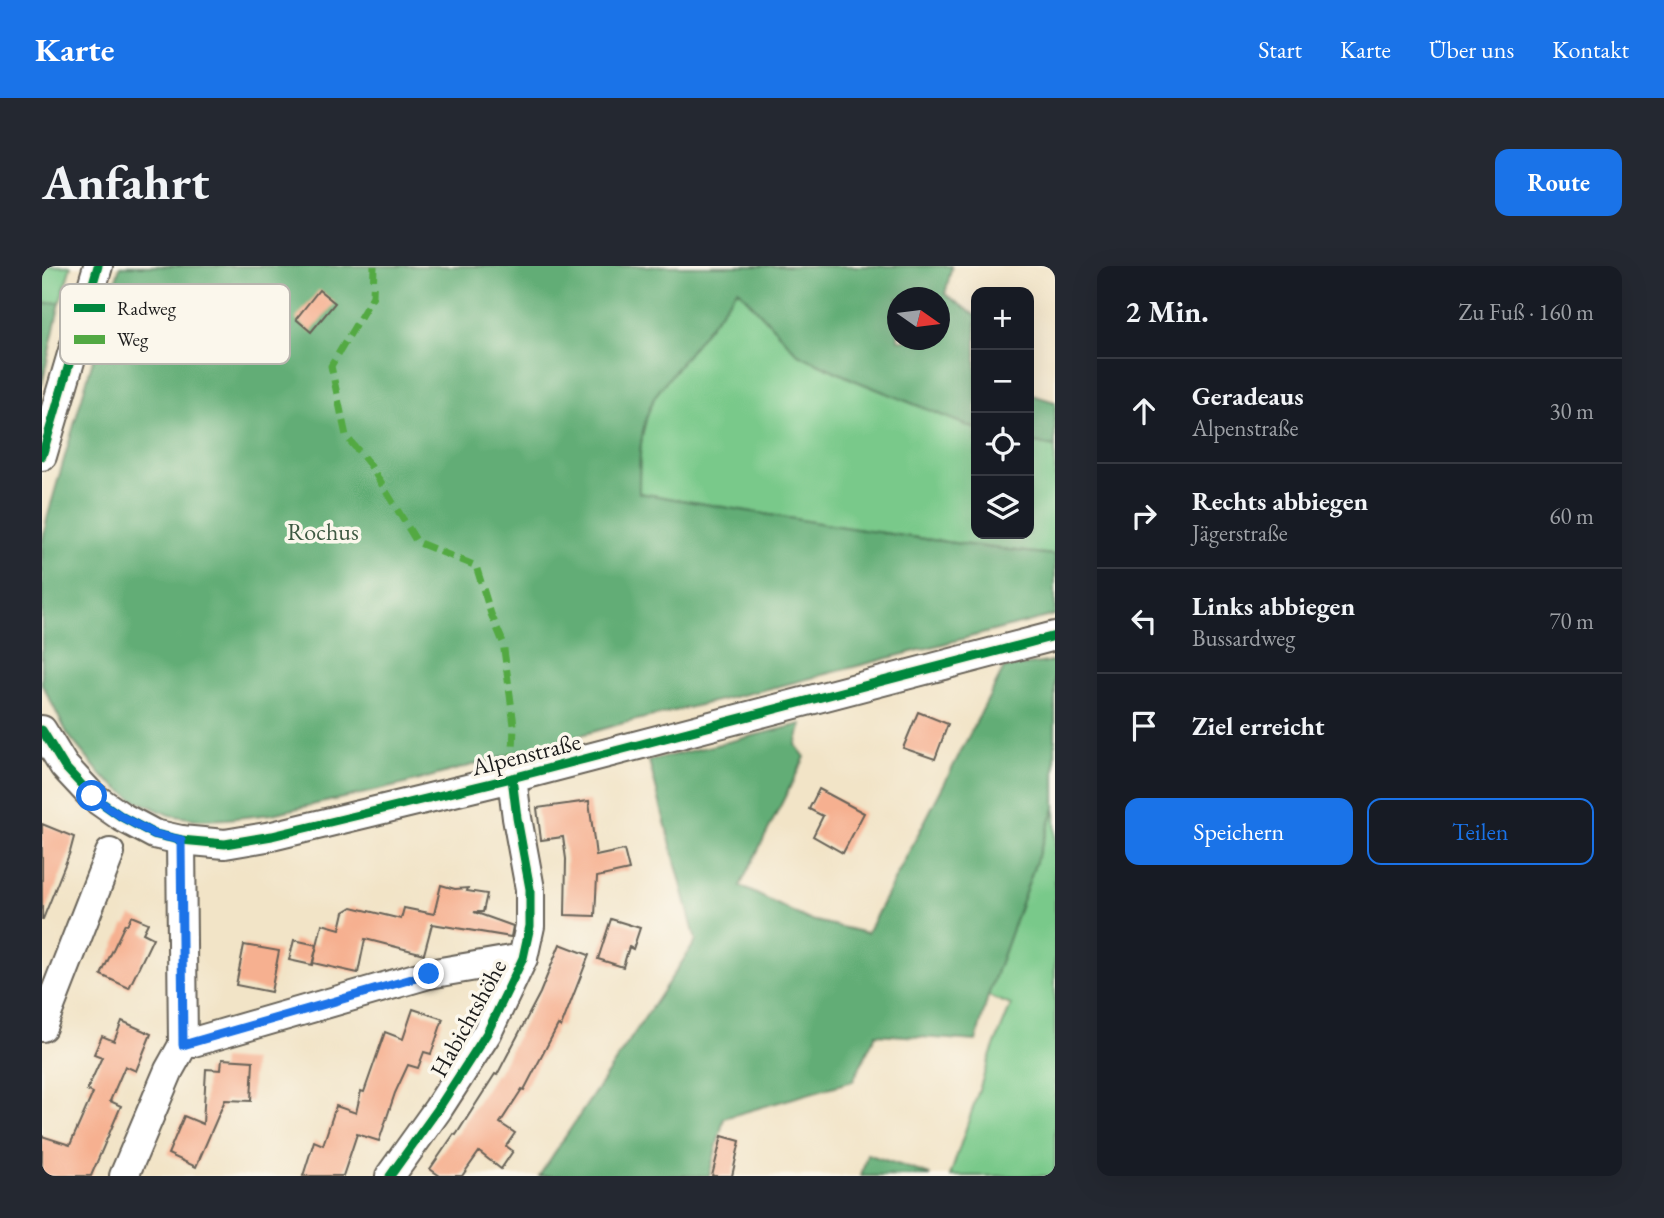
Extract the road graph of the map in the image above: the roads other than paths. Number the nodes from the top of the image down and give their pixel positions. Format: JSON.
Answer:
{"nodes":[{"id":1,"x":98,"y":266,"type":"edge"},
{"id":2,"x":93,"y":284,"type":"edge"},
{"id":3,"x":69,"y":364,"type":"edge"},
{"id":4,"x":42,"y":456,"type":"edge"},
{"id":5,"x":1055,"y":636,"type":"edge"},
{"id":6,"x":42,"y":730,"type":"edge"},
{"id":7,"x":512,"y":778,"type":"junction"},
{"id":8,"x":181,"y":840,"type":"junction"},
{"id":9,"x":110,"y":853,"type":"dead end"},
{"id":10,"x":523,"y":958,"type":"junction"},
{"id":11,"x":42,"y":1027,"type":"edge"},
{"id":12,"x":183,"y":1045,"type":"junction"},
{"id":13,"x":124,"y":1176,"type":"edge"},
{"id":14,"x":390,"y":1176,"type":"edge"}],
"edges":[{"from":1,"to":2,"type":"street"},
{"from":3,"to":4,"type":"street"},
{"from":5,"to":7,"type":"street","name":"Alpenstraße"},
{"from":6,"to":8,"type":"street","name":"Alpenstraße"},
{"from":7,"to":8,"type":"street","name":"Alpenstraße"},
{"from":7,"to":10,"type":"street","name":"Habichtshöhe"},
{"from":8,"to":12,"type":"street"},
{"from":9,"to":11,"type":"street"},
{"from":10,"to":12,"type":"street"},
{"from":10,"to":14,"type":"street","name":"Habichtshöhe"},
{"from":12,"to":13,"type":"street"}]}
